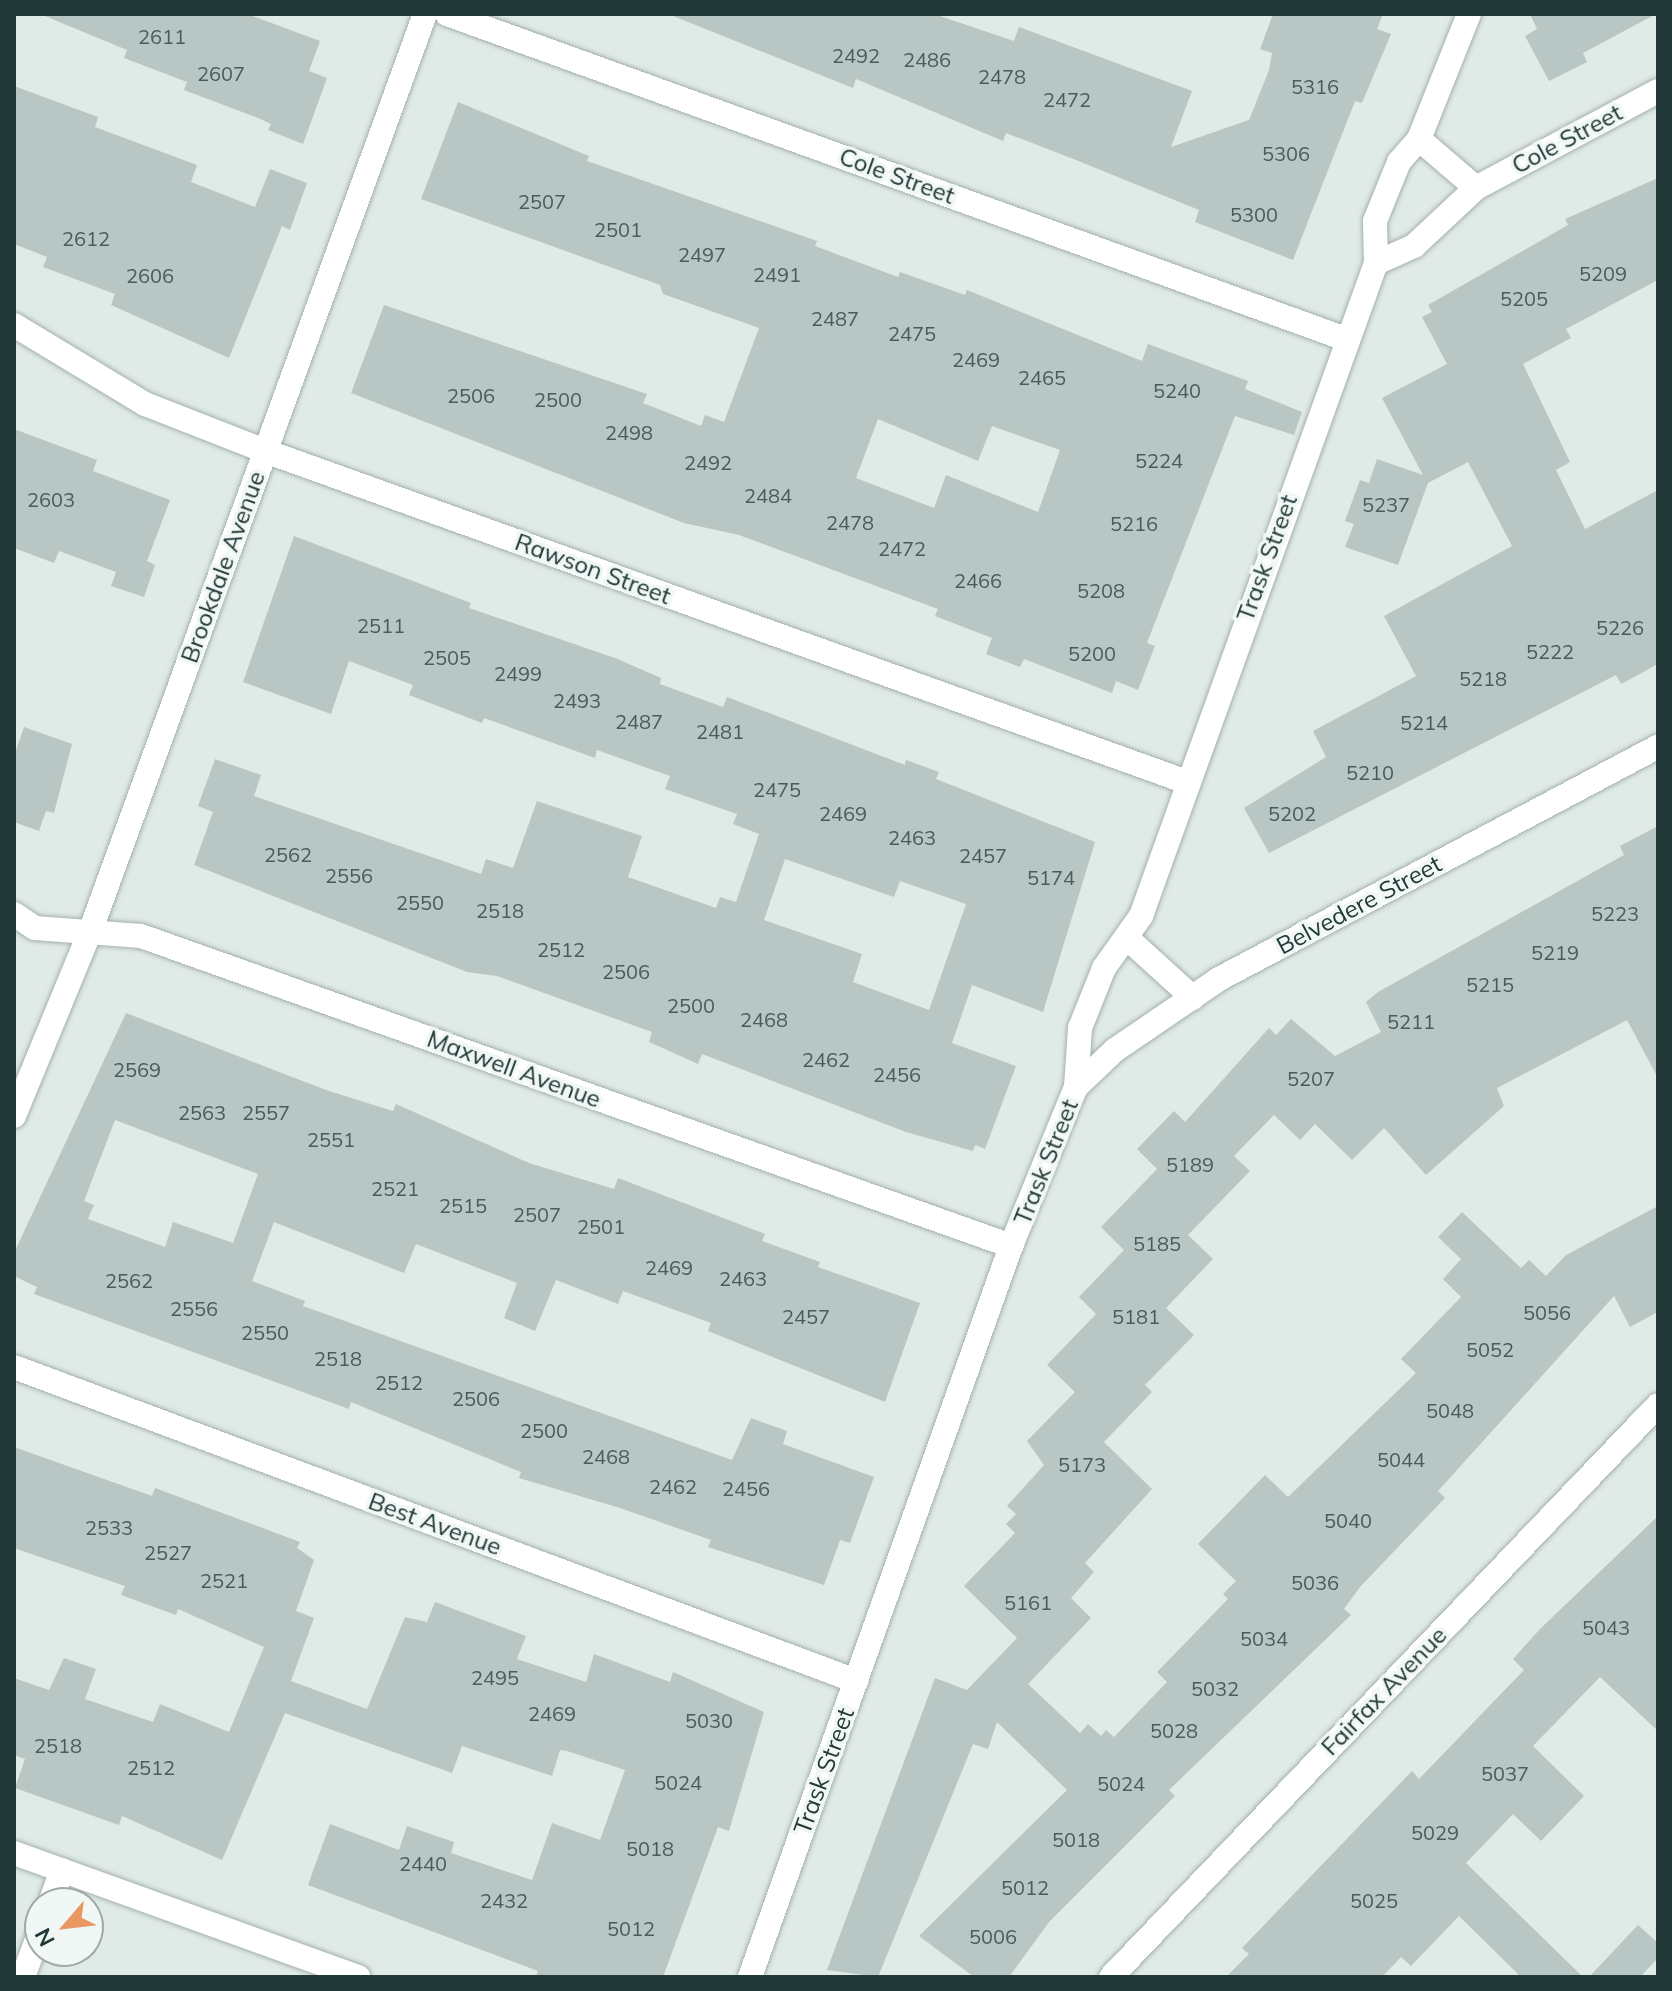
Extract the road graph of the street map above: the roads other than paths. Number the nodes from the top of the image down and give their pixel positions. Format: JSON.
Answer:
{"nodes":[{"id":1,"x":425,"y":14,"type":"edge"},
{"id":2,"x":447,"y":14,"type":"edge"},
{"id":3,"x":1469,"y":14,"type":"edge"},
{"id":4,"x":1658,"y":91,"type":"edge"},
{"id":5,"x":1419,"y":139,"type":"junction"},
{"id":6,"x":1476,"y":188,"type":"junction"},
{"id":7,"x":1376,"y":263,"type":"junction"},
{"id":8,"x":14,"y":325,"type":"edge"},
{"id":9,"x":1346,"y":339,"type":"junction"},
{"id":10,"x":265,"y":451,"type":"junction"},
{"id":11,"x":1658,"y":747,"type":"edge"},
{"id":12,"x":1187,"y":782,"type":"junction"},
{"id":13,"x":14,"y":914,"type":"edge"},
{"id":14,"x":90,"y":932,"type":"junction"},
{"id":15,"x":1127,"y":938,"type":"junction"},
{"id":16,"x":1193,"y":998,"type":"junction"},
{"id":17,"x":1076,"y":1087,"type":"junction"},
{"id":18,"x":14,"y":1116,"type":"edge"},
{"id":19,"x":1011,"y":1246,"type":"junction"},
{"id":20,"x":14,"y":1367,"type":"edge"},
{"id":21,"x":1658,"y":1405,"type":"edge"},
{"id":22,"x":856,"y":1681,"type":"junction"},
{"id":23,"x":14,"y":1853,"type":"edge"},
{"id":24,"x":62,"y":1870,"type":"junction"},
{"id":25,"x":56,"y":1887,"type":"edge"},
{"id":26,"x":358,"y":1977,"type":"edge"},
{"id":27,"x":750,"y":1977,"type":"edge"},
{"id":28,"x":1111,"y":1977,"type":"edge"}],
"edges":[{"from":1,"to":10,"type":"street","name":"Brookdale Avenue"},
{"from":2,"to":9,"type":"street","name":"Cole Street"},
{"from":3,"to":5,"type":"street","name":"Trask Street"},
{"from":4,"to":6,"type":"street","name":"Cole Street"},
{"from":5,"to":6,"type":"street"},
{"from":5,"to":7,"type":"street","name":"Trask Street"},
{"from":6,"to":7,"type":"street"},
{"from":7,"to":9,"type":"street","name":"Trask Street"},
{"from":8,"to":10,"type":"street","name":"Rawson Street"},
{"from":9,"to":12,"type":"street","name":"Trask Street"},
{"from":10,"to":12,"type":"street","name":"Rawson Street"},
{"from":10,"to":14,"type":"street","name":"Brookdale Avenue"},
{"from":11,"to":16,"type":"street","name":"Belvedere Street"},
{"from":12,"to":15,"type":"street","name":"Trask Street"},
{"from":13,"to":14,"type":"street","name":"Maxwell Avenue"},
{"from":14,"to":18,"type":"street","name":"Brookdale Avenue"},
{"from":14,"to":19,"type":"street","name":"Maxwell Avenue"},
{"from":15,"to":16,"type":"street"},
{"from":15,"to":17,"type":"street","name":"Trask Street"},
{"from":16,"to":17,"type":"street","name":"Belvedere Street"},
{"from":17,"to":19,"type":"street","name":"Trask Street"},
{"from":19,"to":22,"type":"street","name":"Trask Street"},
{"from":20,"to":22,"type":"street","name":"Best Avenue"},
{"from":21,"to":28,"type":"street","name":"Fairfax Avenue"},
{"from":22,"to":27,"type":"street","name":"Trask Street"},
{"from":23,"to":24,"type":"street"},
{"from":24,"to":25,"type":"street"},
{"from":24,"to":26,"type":"street"}]}
